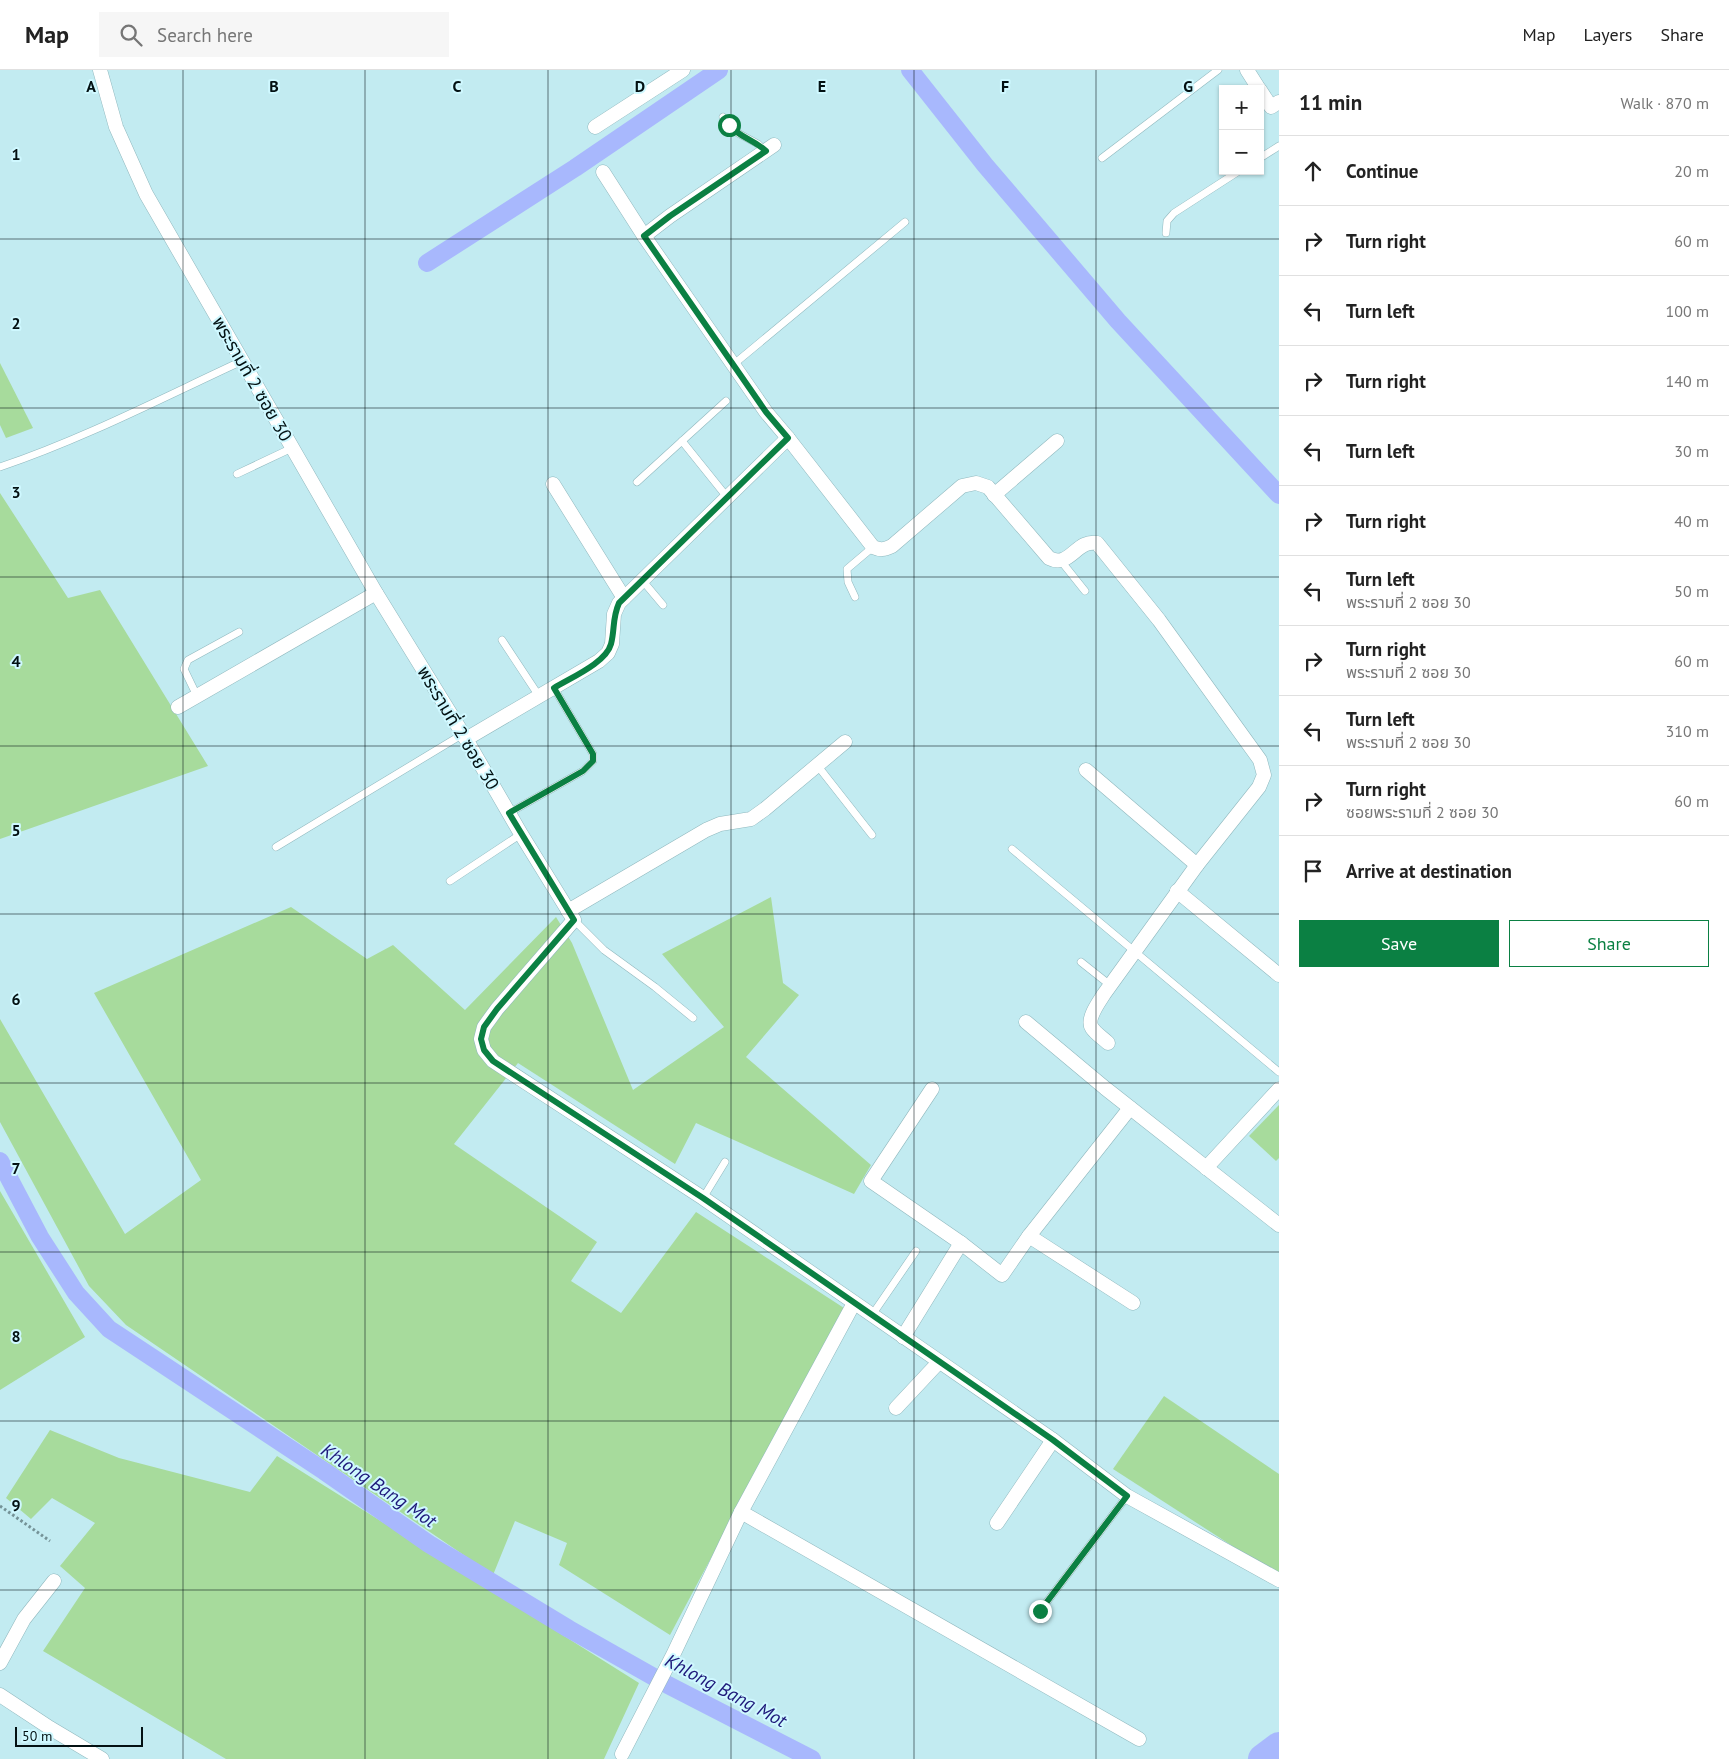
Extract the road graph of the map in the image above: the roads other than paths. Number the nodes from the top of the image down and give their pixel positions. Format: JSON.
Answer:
{"nodes":[{"id":1,"x":100,"y":70,"type":"edge"},
{"id":2,"x":683,"y":70,"type":"edge"},
{"id":3,"x":1218,"y":70,"type":"edge"},
{"id":4,"x":1247,"y":70,"type":"edge"},
{"id":5,"x":1257,"y":85,"type":"edge"},
{"id":6,"x":1264,"y":96,"type":"edge"},
{"id":7,"x":1279,"y":102,"type":"edge"},
{"id":8,"x":723,"y":117,"type":"dead end"},
{"id":9,"x":595,"y":127,"type":"dead end"},
{"id":10,"x":1279,"y":146,"type":"edge"},
{"id":11,"x":770,"y":148,"type":"joint"},
{"id":12,"x":1264,"y":155,"type":"edge"},
{"id":13,"x":1102,"y":158,"type":"dead end"},
{"id":14,"x":603,"y":172,"type":"dead end"},
{"id":15,"x":1232,"y":175,"type":"edge"},
{"id":16,"x":905,"y":222,"type":"dead end"},
{"id":17,"x":1166,"y":233,"type":"dead end"},
{"id":18,"x":644,"y":236,"type":"junction"},
{"id":19,"x":242,"y":361,"type":"junction"},
{"id":20,"x":734,"y":364,"type":"junction"},
{"id":21,"x":726,"y":401,"type":"dead end"},
{"id":22,"x":788,"y":438,"type":"junction"},
{"id":23,"x":682,"y":441,"type":"junction"},
{"id":24,"x":1058,"y":441,"type":"dead end"},
{"id":25,"x":292,"y":448,"type":"junction"},
{"id":26,"x":0,"y":467,"type":"edge"},
{"id":27,"x":237,"y":474,"type":"dead end"},
{"id":28,"x":637,"y":482,"type":"dead end"},
{"id":29,"x":553,"y":484,"type":"dead end"},
{"id":30,"x":994,"y":495,"type":"junction"},
{"id":31,"x":728,"y":497,"type":"junction"},
{"id":32,"x":873,"y":547,"type":"junction"},
{"id":33,"x":1061,"y":561,"type":"junction"},
{"id":34,"x":642,"y":580,"type":"junction"},
{"id":35,"x":1085,"y":591,"type":"dead end"},
{"id":36,"x":376,"y":593,"type":"junction"},
{"id":37,"x":855,"y":597,"type":"dead end"},
{"id":38,"x":624,"y":598,"type":"junction"},
{"id":39,"x":663,"y":605,"type":"dead end"},
{"id":40,"x":238,"y":632,"type":"dead end"},
{"id":41,"x":502,"y":640,"type":"dead end"},
{"id":42,"x":554,"y":688,"type":"junction"},
{"id":43,"x":197,"y":696,"type":"junction"},
{"id":44,"x":539,"y":696,"type":"junction"},
{"id":45,"x":178,"y":707,"type":"dead end"},
{"id":46,"x":465,"y":736,"type":"junction"},
{"id":47,"x":845,"y":742,"type":"dead end"},
{"id":48,"x":817,"y":765,"type":"junction"},
{"id":49,"x":1086,"y":770,"type":"dead end"},
{"id":50,"x":509,"y":813,"type":"junction"},
{"id":51,"x":521,"y":834,"type":"junction"},
{"id":52,"x":872,"y":835,"type":"dead end"},
{"id":53,"x":276,"y":847,"type":"dead end"},
{"id":54,"x":1012,"y":849,"type":"dead end"},
{"id":55,"x":1197,"y":865,"type":"junction"},
{"id":56,"x":450,"y":881,"type":"dead end"},
{"id":57,"x":1177,"y":891,"type":"junction"},
{"id":58,"x":571,"y":916,"type":"junction"},
{"id":59,"x":1134,"y":952,"type":"junction"},
{"id":60,"x":1081,"y":962,"type":"dead end"},
{"id":61,"x":1279,"y":975,"type":"edge"},
{"id":62,"x":1110,"y":985,"type":"junction"},
{"id":63,"x":693,"y":1018,"type":"dead end"},
{"id":64,"x":1026,"y":1022,"type":"dead end"},
{"id":65,"x":1108,"y":1043,"type":"dead end"},
{"id":66,"x":1279,"y":1072,"type":"edge"},
{"id":67,"x":932,"y":1089,"type":"dead end"},
{"id":68,"x":1279,"y":1089,"type":"edge"},
{"id":69,"x":1130,"y":1108,"type":"junction"},
{"id":70,"x":725,"y":1162,"type":"dead end"},
{"id":71,"x":1206,"y":1168,"type":"junction"},
{"id":72,"x":703,"y":1198,"type":"junction"},
{"id":73,"x":1279,"y":1225,"type":"edge"},
{"id":74,"x":1028,"y":1236,"type":"junction"},
{"id":75,"x":961,"y":1243,"type":"junction"},
{"id":76,"x":916,"y":1251,"type":"dead end"},
{"id":77,"x":854,"y":1303,"type":"junction"},
{"id":78,"x":1133,"y":1304,"type":"dead end"},
{"id":79,"x":872,"y":1315,"type":"junction"},
{"id":80,"x":903,"y":1337,"type":"junction"},
{"id":81,"x":940,"y":1362,"type":"junction"},
{"id":82,"x":896,"y":1408,"type":"dead end"},
{"id":83,"x":1053,"y":1440,"type":"junction"},
{"id":84,"x":1127,"y":1496,"type":"junction"},
{"id":85,"x":741,"y":1512,"type":"junction"},
{"id":86,"x":997,"y":1523,"type":"dead end"},
{"id":87,"x":1279,"y":1580,"type":"edge"},
{"id":88,"x":54,"y":1581,"type":"dead end"},
{"id":89,"x":1040,"y":1611,"type":"dead end"},
{"id":90,"x":0,"y":1663,"type":"edge"},
{"id":91,"x":0,"y":1696,"type":"edge"},
{"id":92,"x":1139,"y":1739,"type":"dead end"},
{"id":93,"x":622,"y":1754,"type":"dead end"},
{"id":94,"x":102,"y":1759,"type":"edge"}],
"edges":[{"from":1,"to":19,"type":"street","name":"พระรามที่ 2 ซอย 30"},
{"from":2,"to":9,"type":"street"},
{"from":3,"to":13,"type":"lane"},
{"from":4,"to":5,"type":"street"},
{"from":6,"to":7,"type":"street"},
{"from":8,"to":11,"type":"lane"},
{"from":10,"to":12,"type":"lane"},
{"from":11,"to":18,"type":"street"},
{"from":14,"to":18,"type":"street"},
{"from":15,"to":17,"type":"lane"},
{"from":16,"to":20,"type":"lane"},
{"from":18,"to":20,"type":"street"},
{"from":19,"to":25,"type":"street","name":"พระรามที่ 2 ซอย 30"},
{"from":19,"to":26,"type":"lane"},
{"from":20,"to":22,"type":"street"},
{"from":21,"to":23,"type":"lane"},
{"from":22,"to":31,"type":"street"},
{"from":22,"to":32,"type":"street"},
{"from":23,"to":28,"type":"lane"},
{"from":23,"to":31,"type":"lane"},
{"from":24,"to":30,"type":"street"},
{"from":25,"to":27,"type":"lane"},
{"from":25,"to":36,"type":"street","name":"พระรามที่ 2 ซอย 30"},
{"from":29,"to":38,"type":"street"},
{"from":30,"to":32,"type":"street"},
{"from":30,"to":33,"type":"street"},
{"from":31,"to":34,"type":"street"},
{"from":32,"to":37,"type":"lane"},
{"from":33,"to":35,"type":"lane"},
{"from":33,"to":55,"type":"street"},
{"from":34,"to":38,"type":"street"},
{"from":34,"to":39,"type":"lane"},
{"from":36,"to":43,"type":"street"},
{"from":36,"to":46,"type":"street","name":"พระรามที่ 2 ซอย 30"},
{"from":38,"to":42,"type":"street"},
{"from":40,"to":43,"type":"lane"},
{"from":41,"to":44,"type":"lane"},
{"from":42,"to":44,"type":"street"},
{"from":42,"to":50,"type":"lane"},
{"from":43,"to":45,"type":"street"},
{"from":44,"to":46,"type":"street"},
{"from":46,"to":50,"type":"street","name":"พระรามที่ 2 ซอย 30"},
{"from":46,"to":53,"type":"lane"},
{"from":47,"to":48,"type":"street"},
{"from":48,"to":52,"type":"lane"},
{"from":48,"to":58,"type":"street"},
{"from":49,"to":55,"type":"street"},
{"from":50,"to":51,"type":"street","name":"พระรามที่ 2 ซอย 30"},
{"from":51,"to":56,"type":"lane"},
{"from":51,"to":58,"type":"street","name":"พระรามที่ 2 ซอย 30"},
{"from":54,"to":59,"type":"lane"},
{"from":55,"to":57,"type":"street"},
{"from":57,"to":59,"type":"street"},
{"from":57,"to":61,"type":"street"},
{"from":58,"to":63,"type":"lane"},
{"from":58,"to":72,"type":"street"},
{"from":59,"to":62,"type":"street"},
{"from":59,"to":66,"type":"lane"},
{"from":60,"to":62,"type":"lane"},
{"from":62,"to":65,"type":"street"},
{"from":64,"to":69,"type":"street"},
{"from":67,"to":75,"type":"street"},
{"from":68,"to":71,"type":"street"},
{"from":69,"to":71,"type":"street"},
{"from":69,"to":74,"type":"street"},
{"from":70,"to":72,"type":"lane"},
{"from":71,"to":73,"type":"street"},
{"from":72,"to":77,"type":"street"},
{"from":74,"to":75,"type":"street"},
{"from":74,"to":78,"type":"street"},
{"from":75,"to":80,"type":"street"},
{"from":76,"to":79,"type":"lane"},
{"from":77,"to":79,"type":"street"},
{"from":77,"to":85,"type":"street"},
{"from":79,"to":80,"type":"street"},
{"from":80,"to":81,"type":"street"},
{"from":81,"to":82,"type":"street"},
{"from":81,"to":83,"type":"street"},
{"from":83,"to":84,"type":"street"},
{"from":83,"to":86,"type":"street"},
{"from":84,"to":87,"type":"street"},
{"from":84,"to":89,"type":"lane"},
{"from":85,"to":92,"type":"street"},
{"from":85,"to":93,"type":"street"},
{"from":88,"to":90,"type":"street"},
{"from":91,"to":94,"type":"street"}]}
